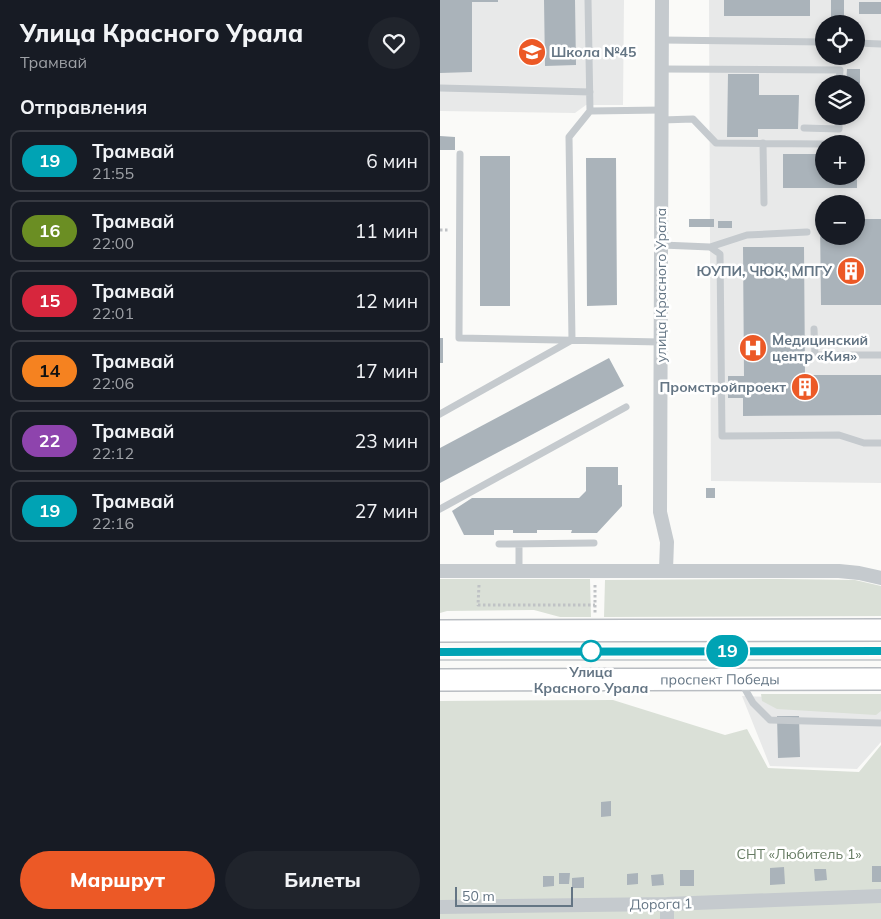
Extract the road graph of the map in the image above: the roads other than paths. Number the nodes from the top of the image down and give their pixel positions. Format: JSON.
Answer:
{"nodes":[{"id":1,"x":588,"y":0,"type":"edge"},
{"id":2,"x":662,"y":0,"type":"edge"},
{"id":3,"x":662,"y":40,"type":"junction"},
{"id":4,"x":815,"y":42,"type":"edge"},
{"id":5,"x":865,"y":43,"type":"edge"},
{"id":6,"x":881,"y":44,"type":"edge"},
{"id":7,"x":662,"y":68,"type":"junction"},
{"id":8,"x":840,"y":75,"type":"edge"},
{"id":9,"x":440,"y":88,"type":"edge"},
{"id":10,"x":590,"y":92,"type":"junction"},
{"id":11,"x":590,"y":111,"type":"junction"},
{"id":12,"x":662,"y":115,"type":"junction"},
{"id":13,"x":839,"y":125,"type":"edge"},
{"id":14,"x":804,"y":128,"type":"dead end"},
{"id":15,"x":763,"y":144,"type":"junction"},
{"id":16,"x":815,"y":144,"type":"edge"},
{"id":17,"x":460,"y":154,"type":"dead end"},
{"id":18,"x":764,"y":203,"type":"dead end"},
{"id":19,"x":807,"y":232,"type":"dead end"},
{"id":20,"x":662,"y":245,"type":"junction"},
{"id":21,"x":710,"y":247,"type":"junction"},
{"id":22,"x":814,"y":329,"type":"dead end"},
{"id":23,"x":572,"y":340,"type":"junction"},
{"id":24,"x":660,"y":342,"type":"junction"},
{"id":25,"x":881,"y":355,"type":"edge"},
{"id":26,"x":626,"y":407,"type":"dead end"},
{"id":27,"x":440,"y":414,"type":"edge"},
{"id":28,"x":881,"y":443,"type":"edge"},
{"id":29,"x":440,"y":509,"type":"edge"},
{"id":30,"x":594,"y":543,"type":"dead end"},
{"id":31,"x":499,"y":544,"type":"dead end"},
{"id":32,"x":519,"y":544,"type":"junction"},
{"id":33,"x":666,"y":570,"type":"junction"},
{"id":34,"x":440,"y":571,"type":"edge"},
{"id":35,"x":519,"y":571,"type":"junction"},
{"id":36,"x":880,"y":578,"type":"edge"},
{"id":37,"x":536,"y":622,"type":"dead end"},
{"id":38,"x":443,"y":626,"type":"edge"},
{"id":39,"x":571,"y":630,"type":"junction"},
{"id":40,"x":881,"y":630,"type":"edge"},
{"id":41,"x":739,"y":679,"type":"junction"},
{"id":42,"x":881,"y":679,"type":"edge"},
{"id":43,"x":440,"y":680,"type":"edge"},
{"id":44,"x":881,"y":723,"type":"edge"},
{"id":45,"x":881,"y":896,"type":"edge"},
{"id":46,"x":667,"y":904,"type":"junction"},
{"id":47,"x":440,"y":907,"type":"edge"},
{"id":48,"x":667,"y":919,"type":"edge"}],
"edges":[{"from":1,"to":10,"type":"lane"},
{"from":2,"to":3,"type":"street","name":"улица Красного Урала"},
{"from":3,"to":4,"type":"lane"},
{"from":3,"to":7,"type":"street","name":"улица Красного Урала"},
{"from":5,"to":6,"type":"lane"},
{"from":7,"to":8,"type":"lane"},
{"from":7,"to":12,"type":"street","name":"улица Красного Урала"},
{"from":9,"to":10,"type":"lane"},
{"from":10,"to":11,"type":"lane"},
{"from":11,"to":12,"type":"lane"},
{"from":11,"to":23,"type":"lane"},
{"from":12,"to":15,"type":"lane"},
{"from":12,"to":20,"type":"street","name":"улица Красного Урала"},
{"from":13,"to":14,"type":"lane"},
{"from":15,"to":16,"type":"lane"},
{"from":15,"to":18,"type":"lane"},
{"from":17,"to":23,"type":"lane"},
{"from":19,"to":21,"type":"lane"},
{"from":20,"to":21,"type":"lane"},
{"from":20,"to":24,"type":"street","name":"улица Красного Урала"},
{"from":21,"to":28,"type":"lane"},
{"from":22,"to":25,"type":"lane"},
{"from":23,"to":24,"type":"lane"},
{"from":23,"to":27,"type":"lane"},
{"from":24,"to":33,"type":"street","name":"улица Красного Урала"},
{"from":26,"to":29,"type":"lane"},
{"from":30,"to":32,"type":"lane"},
{"from":31,"to":32,"type":"lane"},
{"from":32,"to":35,"type":"lane"},
{"from":33,"to":35,"type":"street"},
{"from":33,"to":36,"type":"street"},
{"from":34,"to":35,"type":"street"},
{"from":37,"to":39,"type":"lane"},
{"from":38,"to":39,"type":"main road"},
{"from":39,"to":40,"type":"main road"},
{"from":41,"to":42,"type":"main road","name":"проспект Победы"},
{"from":41,"to":43,"type":"main road","name":"проспект Победы"},
{"from":41,"to":44,"type":"lane"},
{"from":45,"to":46,"type":"street","name":"Дорога 1"},
{"from":46,"to":47,"type":"street","name":"Дорога 1"},
{"from":46,"to":48,"type":"street"}]}
